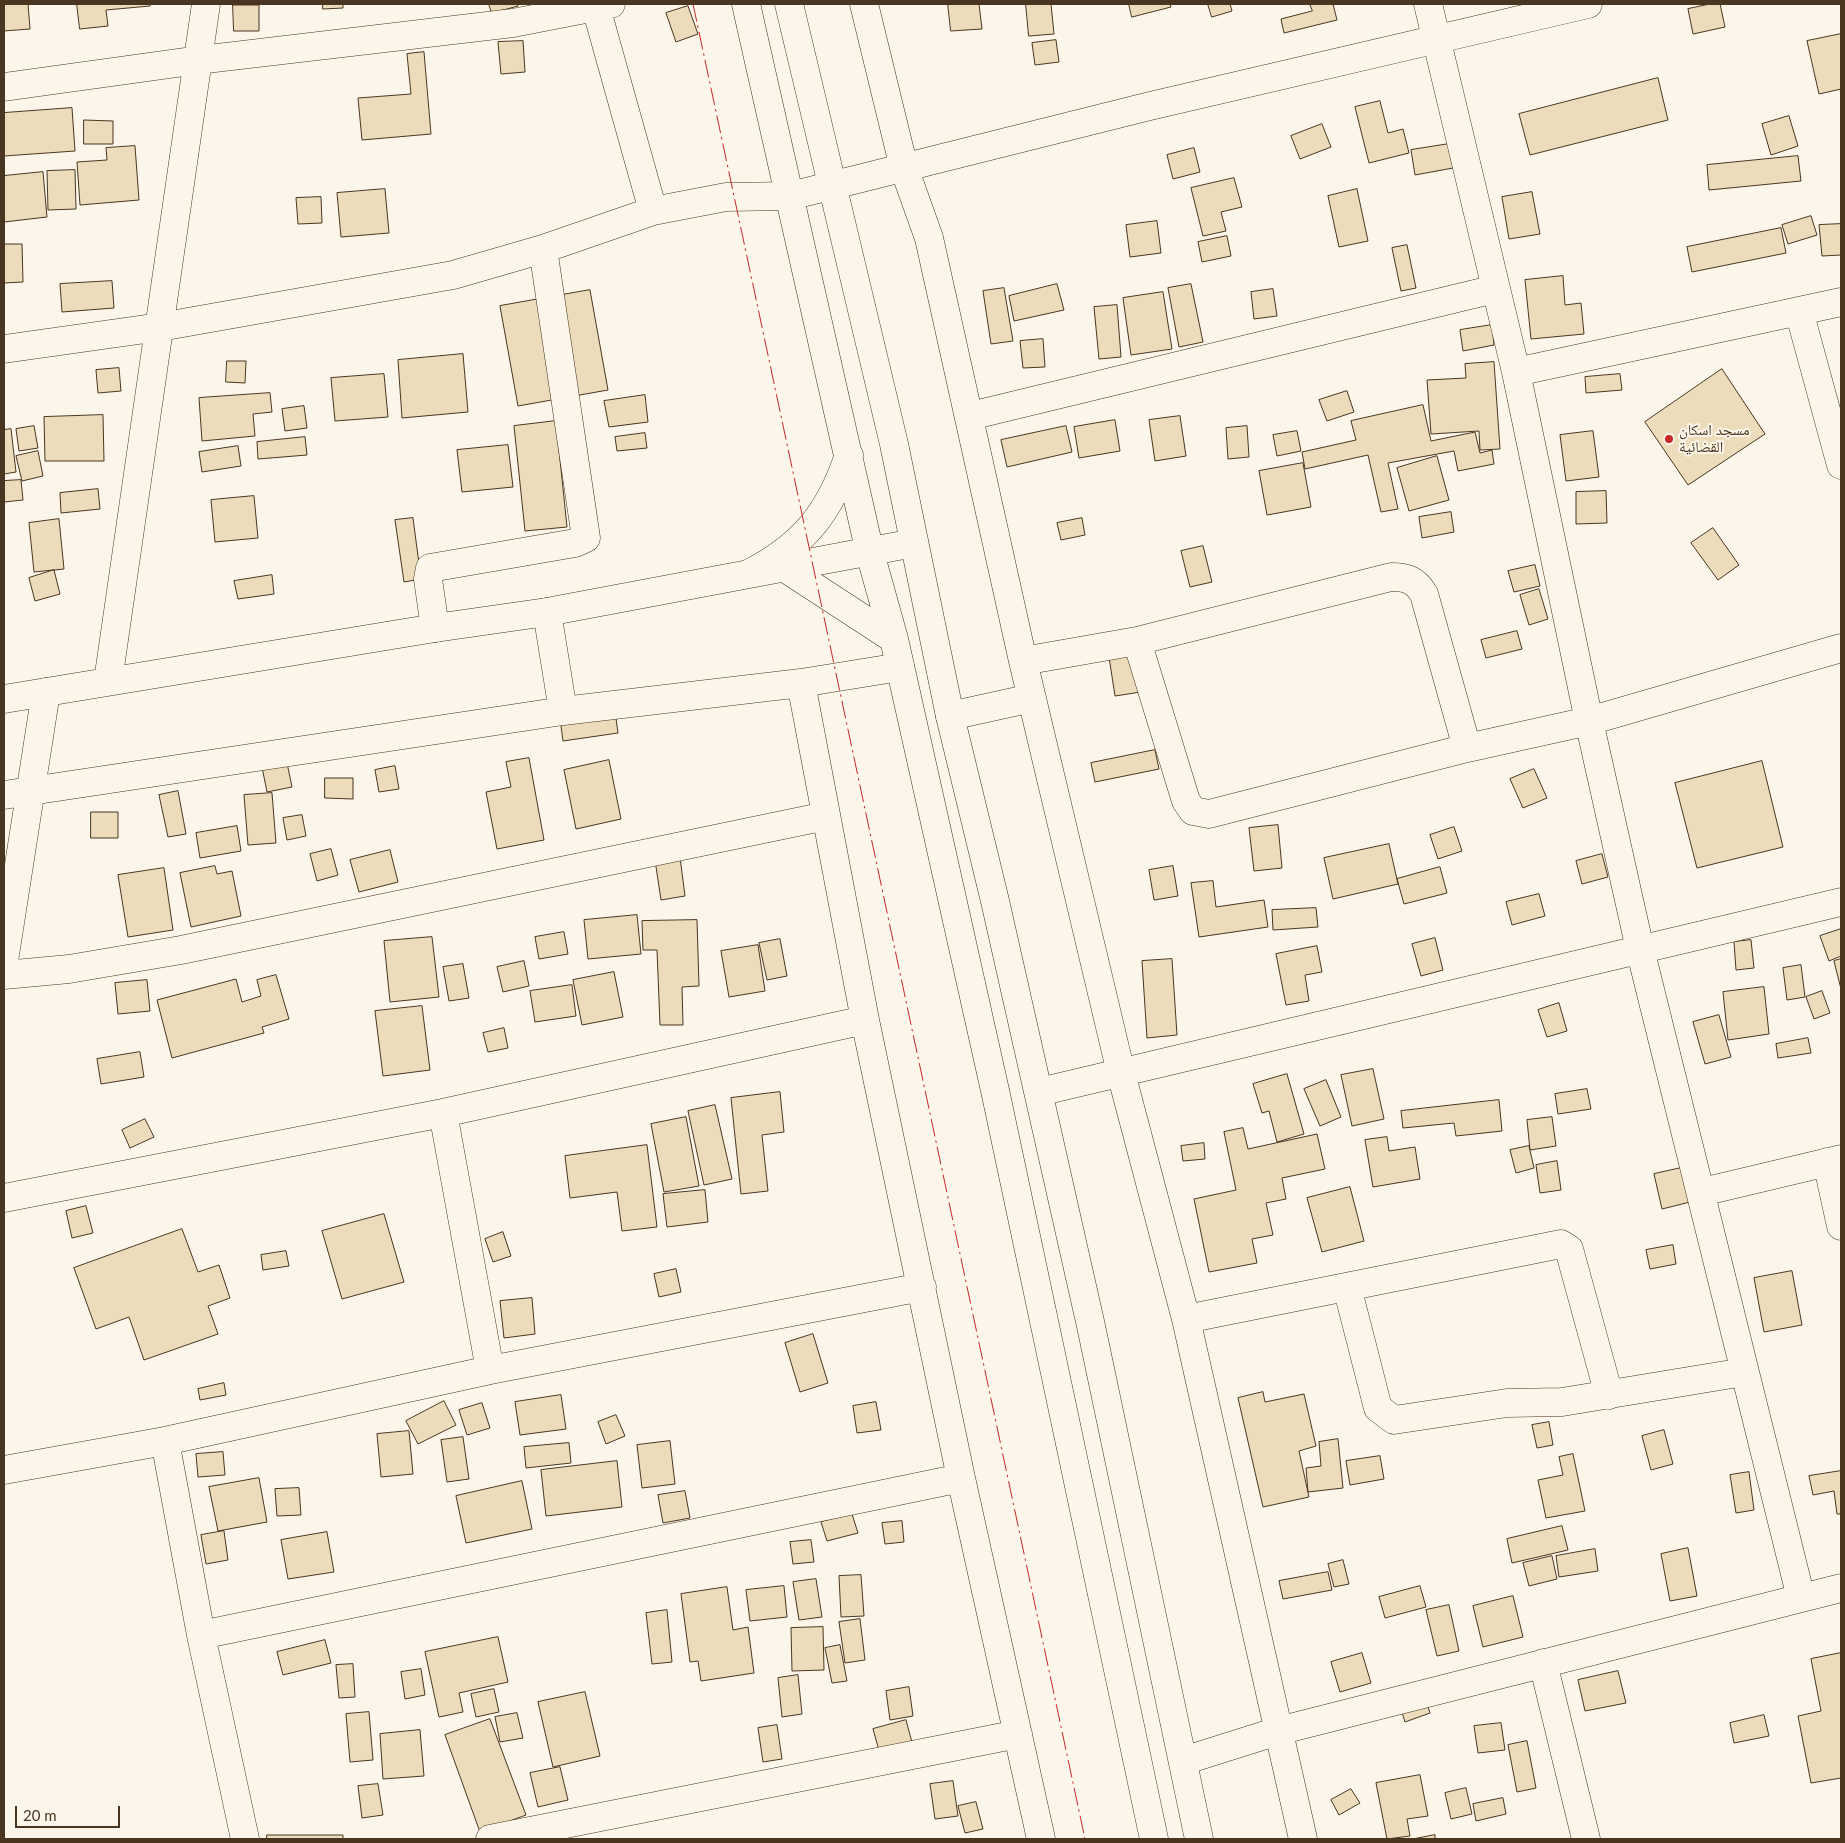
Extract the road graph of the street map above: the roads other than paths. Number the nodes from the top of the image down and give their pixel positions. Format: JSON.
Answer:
{"nodes":[{"id":1,"x":206,"y":4,"type":"edge"},
{"id":2,"x":746,"y":4,"type":"edge"},
{"id":3,"x":789,"y":4,"type":"edge"},
{"id":4,"x":864,"y":4,"type":"edge"},
{"id":5,"x":1428,"y":4,"type":"edge"},
{"id":6,"x":1588,"y":4,"type":"edge"},
{"id":7,"x":600,"y":5,"type":"edge"},
{"id":8,"x":1437,"y":38,"type":"junction"},
{"id":9,"x":199,"y":60,"type":"junction"},
{"id":10,"x":4,"y":87,"type":"edge"},
{"id":11,"x":904,"y":168,"type":"junction"},
{"id":12,"x":833,"y":187,"type":"junction"},
{"id":13,"x":790,"y":196,"type":"junction"},
{"id":14,"x":653,"y":210,"type":"junction"},
{"id":15,"x":543,"y":249,"type":"junction"},
{"id":16,"x":1495,"y":289,"type":"junction"},
{"id":17,"x":1841,"y":302,"type":"edge"},
{"id":18,"x":1799,"y":311,"type":"junction"},
{"id":19,"x":160,"y":327,"type":"junction"},
{"id":20,"x":4,"y":349,"type":"edge"},
{"id":21,"x":1516,"y":372,"type":"junction"},
{"id":22,"x":970,"y":416,"type":"junction"},
{"id":23,"x":849,"y":455,"type":"junction"},
{"id":24,"x":1841,"y":465,"type":"edge"},
{"id":25,"x":914,"y":543,"type":"junction"},
{"id":26,"x":870,"y":553,"type":"junction"},
{"id":27,"x":785,"y":568,"type":"junction"},
{"id":28,"x":750,"y":573,"type":"junction"},
{"id":29,"x":548,"y":612,"type":"junction"},
{"id":30,"x":435,"y":628,"type":"junction"},
{"id":31,"x":894,"y":639,"type":"junction"},
{"id":32,"x":1137,"y":641,"type":"junction"},
{"id":33,"x":1841,"y":648,"type":"edge"},
{"id":34,"x":1023,"y":661,"type":"junction"},
{"id":35,"x":900,"y":668,"type":"junction"},
{"id":36,"x":108,"y":681,"type":"junction"},
{"id":37,"x":801,"y":683,"type":"junction"},
{"id":38,"x":46,"y":692,"type":"junction"},
{"id":39,"x":1032,"y":698,"type":"junction"},
{"id":40,"x":4,"y":699,"type":"edge"},
{"id":41,"x":563,"y":711,"type":"junction"},
{"id":42,"x":950,"y":716,"type":"junction"},
{"id":43,"x":1589,"y":721,"type":"junction"},
{"id":44,"x":1467,"y":748,"type":"junction"},
{"id":45,"x":16,"y":793,"type":"edge"},
{"id":46,"x":826,"y":816,"type":"junction"},
{"id":47,"x":1841,"y":902,"type":"edge"},
{"id":48,"x":1640,"y":949,"type":"junction"},
{"id":49,"x":4,"y":961,"type":"edge"},
{"id":50,"x":4,"y":975,"type":"edge"},
{"id":51,"x":865,"y":1020,"type":"junction"},
{"id":52,"x":1121,"y":1073,"type":"junction"},
{"id":53,"x":1039,"y":1092,"type":"junction"},
{"id":54,"x":443,"y":1113,"type":"junction"},
{"id":55,"x":1834,"y":1160,"type":"edge"},
{"id":56,"x":1702,"y":1192,"type":"junction"},
{"id":57,"x":4,"y":1198,"type":"edge"},
{"id":58,"x":1841,"y":1226,"type":"edge"},
{"id":59,"x":1347,"y":1287,"type":"junction"},
{"id":60,"x":922,"y":1288,"type":"junction"},
{"id":61,"x":1186,"y":1319,"type":"junction"},
{"id":62,"x":490,"y":1370,"type":"junction"},
{"id":63,"x":1744,"y":1372,"type":"junction"},
{"id":64,"x":1609,"y":1395,"type":"junction"},
{"id":65,"x":165,"y":1441,"type":"junction"},
{"id":66,"x":4,"y":1470,"type":"edge"},
{"id":67,"x":962,"y":1478,"type":"junction"},
{"id":68,"x":1841,"y":1588,"type":"edge"},
{"id":69,"x":1801,"y":1598,"type":"junction"},
{"id":70,"x":202,"y":1635,"type":"junction"},
{"id":71,"x":1543,"y":1663,"type":"junction"},
{"id":72,"x":1278,"y":1731,"type":"junction"},
{"id":73,"x":1018,"y":1734,"type":"junction"},
{"id":74,"x":1183,"y":1761,"type":"junction"},
{"id":75,"x":245,"y":1839,"type":"edge"},
{"id":76,"x":490,"y":1839,"type":"edge"},
{"id":77,"x":1041,"y":1839,"type":"edge"},
{"id":78,"x":1154,"y":1839,"type":"edge"},
{"id":79,"x":1198,"y":1839,"type":"edge"},
{"id":80,"x":1303,"y":1839,"type":"edge"},
{"id":81,"x":1586,"y":1839,"type":"edge"}],
"edges":[{"from":1,"to":9,"type":"main road"},
{"from":2,"to":13,"type":"main road"},
{"from":3,"to":12,"type":"main road"},
{"from":4,"to":11,"type":"main road"},
{"from":5,"to":8,"type":"main road"},
{"from":6,"to":8,"type":"main road"},
{"from":7,"to":9,"type":"main road"},
{"from":7,"to":14,"type":"main road"},
{"from":8,"to":11,"type":"main road"},
{"from":8,"to":16,"type":"main road"},
{"from":9,"to":10,"type":"main road"},
{"from":9,"to":19,"type":"main road"},
{"from":11,"to":12,"type":"main road"},
{"from":11,"to":22,"type":"main road"},
{"from":12,"to":13,"type":"main road"},
{"from":12,"to":25,"type":"main road"},
{"from":13,"to":14,"type":"main road"},
{"from":13,"to":23,"type":"main road"},
{"from":14,"to":15,"type":"main road"},
{"from":15,"to":19,"type":"main road"},
{"from":15,"to":30,"type":"main road"},
{"from":16,"to":21,"type":"main road"},
{"from":16,"to":22,"type":"main road"},
{"from":17,"to":18,"type":"main road"},
{"from":18,"to":21,"type":"main road"},
{"from":18,"to":24,"type":"main road"},
{"from":19,"to":20,"type":"main road"},
{"from":19,"to":36,"type":"main road"},
{"from":21,"to":43,"type":"main road"},
{"from":22,"to":34,"type":"main road"},
{"from":23,"to":26,"type":"main road"},
{"from":23,"to":28,"type":"main road"},
{"from":25,"to":26,"type":"main road"},
{"from":25,"to":42,"type":"main road"},
{"from":26,"to":27,"type":"main road"},
{"from":26,"to":31,"type":"main road"},
{"from":27,"to":28,"type":"main road"},
{"from":27,"to":31,"type":"main road"},
{"from":28,"to":29,"type":"main road"},
{"from":29,"to":30,"type":"main road"},
{"from":29,"to":41,"type":"main road"},
{"from":30,"to":36,"type":"main road"},
{"from":31,"to":35,"type":"main road"},
{"from":32,"to":34,"type":"main road"},
{"from":32,"to":44,"type":"main road"},
{"from":32,"to":44,"type":"main road"},
{"from":33,"to":43,"type":"main road"},
{"from":34,"to":39,"type":"main road"},
{"from":35,"to":37,"type":"main road"},
{"from":35,"to":78,"type":"main road"},
{"from":36,"to":38,"type":"main road"},
{"from":37,"to":41,"type":"main road"},
{"from":37,"to":46,"type":"main road"},
{"from":38,"to":40,"type":"main road"},
{"from":38,"to":45,"type":"main road"},
{"from":39,"to":42,"type":"main road"},
{"from":39,"to":52,"type":"main road"},
{"from":41,"to":45,"type":"main road"},
{"from":42,"to":53,"type":"main road"},
{"from":43,"to":44,"type":"main road"},
{"from":43,"to":48,"type":"main road"},
{"from":45,"to":49,"type":"main road"},
{"from":46,"to":50,"type":"main road"},
{"from":46,"to":51,"type":"main road"},
{"from":47,"to":48,"type":"main road"},
{"from":48,"to":52,"type":"main road"},
{"from":48,"to":56,"type":"main road"},
{"from":51,"to":54,"type":"main road"},
{"from":51,"to":60,"type":"main road"},
{"from":52,"to":53,"type":"main road"},
{"from":52,"to":61,"type":"main road"},
{"from":53,"to":74,"type":"main road"},
{"from":54,"to":57,"type":"main road"},
{"from":54,"to":62,"type":"main road"},
{"from":55,"to":56,"type":"main road"},
{"from":55,"to":58,"type":"main road"},
{"from":56,"to":63,"type":"main road"},
{"from":59,"to":61,"type":"main road"},
{"from":59,"to":64,"type":"main road"},
{"from":59,"to":64,"type":"main road"},
{"from":60,"to":62,"type":"main road"},
{"from":60,"to":67,"type":"main road"},
{"from":61,"to":72,"type":"main road"},
{"from":62,"to":65,"type":"main road"},
{"from":63,"to":64,"type":"main road"},
{"from":63,"to":69,"type":"main road"},
{"from":65,"to":66,"type":"main road"},
{"from":65,"to":70,"type":"main road"},
{"from":67,"to":70,"type":"main road"},
{"from":67,"to":73,"type":"main road"},
{"from":68,"to":69,"type":"main road"},
{"from":69,"to":71,"type":"main road"},
{"from":70,"to":75,"type":"main road"},
{"from":71,"to":72,"type":"main road"},
{"from":71,"to":81,"type":"main road"},
{"from":72,"to":74,"type":"main road"},
{"from":72,"to":80,"type":"main road"},
{"from":73,"to":76,"type":"main road"},
{"from":73,"to":77,"type":"main road"},
{"from":74,"to":79,"type":"main road"}]}
